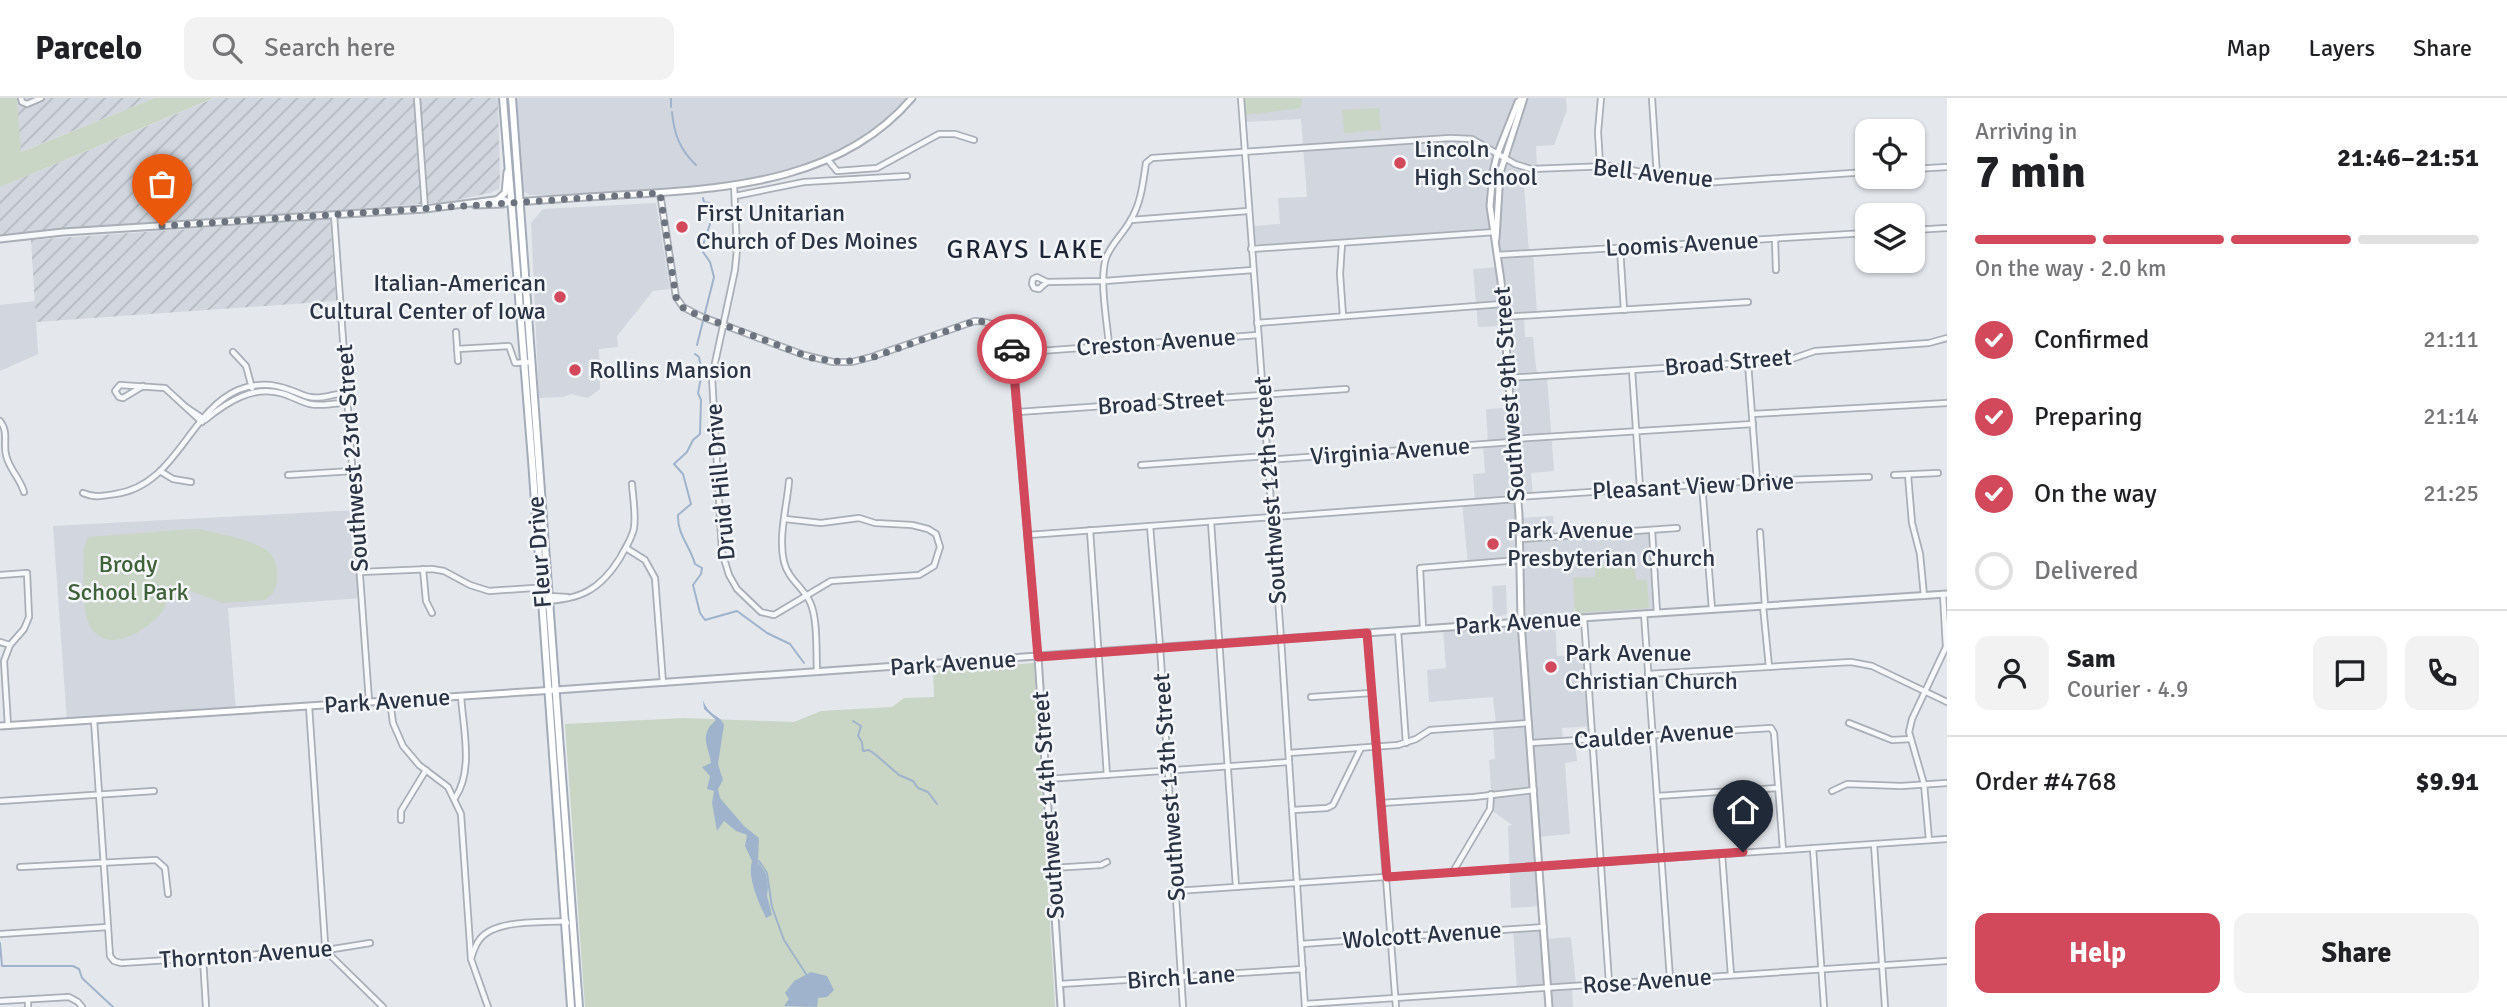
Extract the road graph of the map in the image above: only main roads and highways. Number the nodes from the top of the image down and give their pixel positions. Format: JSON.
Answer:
{"nodes":[{"id":1,"x":503,"y":98,"type":"edge"},
{"id":2,"x":512,"y":98,"type":"edge"},
{"id":3,"x":912,"y":98,"type":"edge"},
{"id":4,"x":1523,"y":98,"type":"edge"},
{"id":5,"x":508,"y":166,"type":"junction"},
{"id":6,"x":497,"y":200,"type":"road end"},
{"id":7,"x":519,"y":201,"type":"junction"},
{"id":8,"x":510,"y":202,"type":"junction"},
{"id":9,"x":528,"y":363,"type":"junction"},
{"id":10,"x":552,"y":690,"type":"junction"},
{"id":11,"x":0,"y":726,"type":"edge"},
{"id":12,"x":571,"y":1007,"type":"edge"},
{"id":13,"x":579,"y":1007,"type":"edge"},
{"id":14,"x":1549,"y":1007,"type":"edge"}],
"edges":[{"from":1,"to":5,"type":"main road","name":"Fleur Drive"},
{"from":2,"to":7,"type":"main road","name":"Fleur Drive"},
{"from":3,"to":7,"type":"main road"},
{"from":4,"to":14,"type":"main road","name":"Southwest 9th Street"},
{"from":5,"to":6,"type":"main road"},
{"from":5,"to":8,"type":"main road","name":"Fleur Drive"},
{"from":7,"to":8,"type":"main road"},
{"from":7,"to":9,"type":"main road","name":"Fleur Drive"},
{"from":8,"to":9,"type":"main road","name":"Fleur Drive"},
{"from":9,"to":10,"type":"main road","name":"Fleur Drive"},
{"from":10,"to":11,"type":"main road","name":"Park Avenue"},
{"from":10,"to":12,"type":"main road","name":"Fleur Drive"},
{"from":10,"to":13,"type":"main road","name":"Fleur Drive"}]}
